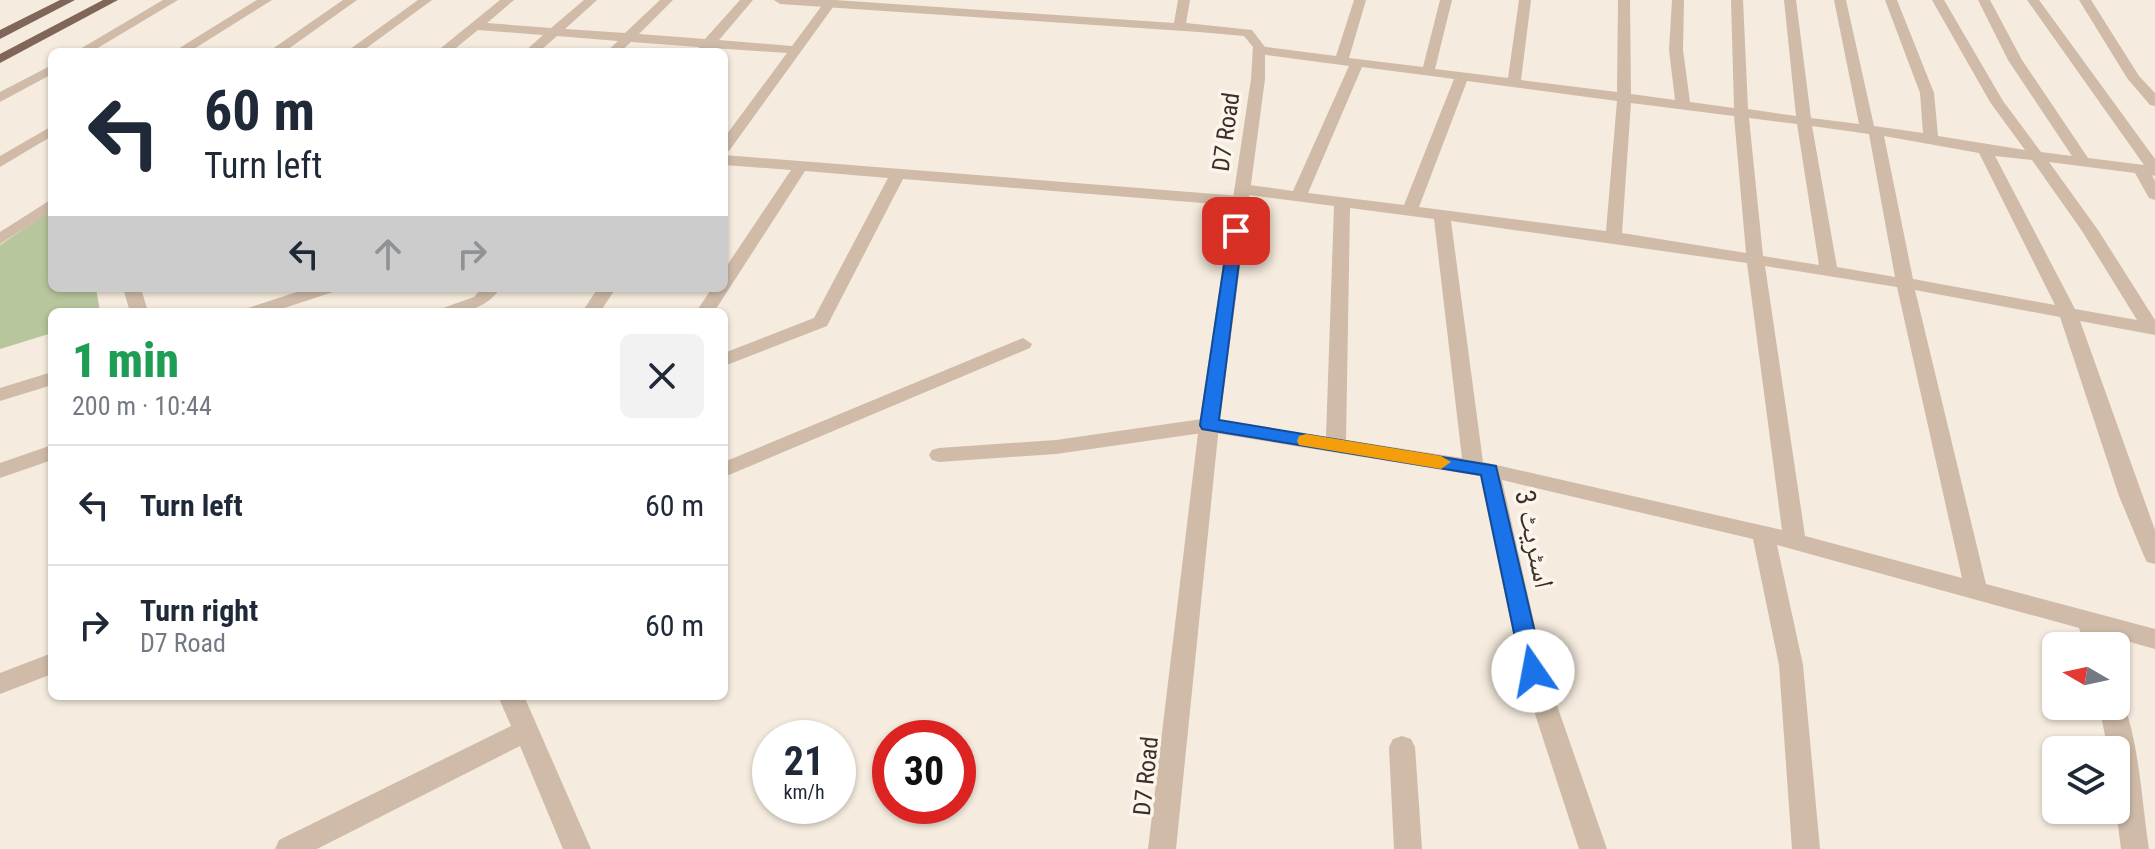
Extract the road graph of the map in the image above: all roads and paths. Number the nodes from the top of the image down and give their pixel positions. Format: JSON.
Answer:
{"nodes":[{"id":1,"x":69,"y":0,"type":"edge"},
{"id":2,"x":112,"y":0,"type":"edge"},
{"id":3,"x":172,"y":0,"type":"edge"},
{"id":4,"x":266,"y":0,"type":"edge"},
{"id":5,"x":351,"y":0,"type":"edge"},
{"id":6,"x":426,"y":0,"type":"edge"},
{"id":7,"x":508,"y":0,"type":"edge"},
{"id":8,"x":591,"y":0,"type":"edge"},
{"id":9,"x":667,"y":0,"type":"edge"},
{"id":10,"x":747,"y":0,"type":"edge"},
{"id":11,"x":780,"y":0,"type":"edge"},
{"id":12,"x":1184,"y":0,"type":"edge"},
{"id":13,"x":1360,"y":0,"type":"edge"},
{"id":14,"x":1446,"y":0,"type":"edge"},
{"id":15,"x":1525,"y":0,"type":"edge"},
{"id":16,"x":1624,"y":0,"type":"edge"},
{"id":17,"x":1678,"y":0,"type":"edge"},
{"id":18,"x":1737,"y":0,"type":"edge"},
{"id":19,"x":1790,"y":0,"type":"edge"},
{"id":20,"x":1840,"y":0,"type":"edge"},
{"id":21,"x":1891,"y":0,"type":"edge"},
{"id":22,"x":1938,"y":0,"type":"edge"},
{"id":23,"x":1984,"y":0,"type":"edge"},
{"id":24,"x":2033,"y":0,"type":"edge"},
{"id":25,"x":2085,"y":0,"type":"edge"},
{"id":26,"x":841,"y":2,"type":"edge"},
{"id":27,"x":923,"y":5,"type":"edge"},
{"id":28,"x":474,"y":26,"type":"junction"},
{"id":29,"x":1179,"y":27,"type":"junction"},
{"id":30,"x":554,"y":32,"type":"junction"},
{"id":31,"x":0,"y":35,"type":"edge"},
{"id":32,"x":628,"y":37,"type":"junction"},
{"id":33,"x":89,"y":48,"type":"edge"},
{"id":34,"x":187,"y":48,"type":"edge"},
{"id":35,"x":281,"y":48,"type":"edge"},
{"id":36,"x":359,"y":48,"type":"edge"},
{"id":37,"x":448,"y":48,"type":"edge"},
{"id":38,"x":536,"y":48,"type":"edge"},
{"id":39,"x":617,"y":48,"type":"edge"},
{"id":40,"x":706,"y":48,"type":"edge"},
{"id":41,"x":728,"y":48,"type":"edge"},
{"id":42,"x":796,"y":50,"type":"junction"},
{"id":43,"x":1259,"y":50,"type":"junction"},
{"id":44,"x":0,"y":59,"type":"edge"},
{"id":45,"x":1341,"y":61,"type":"junction"},
{"id":46,"x":1357,"y":63,"type":"junction"},
{"id":47,"x":48,"y":71,"type":"edge"},
{"id":48,"x":1428,"y":72,"type":"junction"},
{"id":49,"x":1462,"y":76,"type":"junction"},
{"id":50,"x":1514,"y":83,"type":"junction"},
{"id":51,"x":0,"y":98,"type":"edge"},
{"id":52,"x":1624,"y":98,"type":"junction"},
{"id":53,"x":2155,"y":102,"type":"edge"},
{"id":54,"x":1683,"y":105,"type":"junction"},
{"id":55,"x":1741,"y":113,"type":"junction"},
{"id":56,"x":1804,"y":121,"type":"junction"},
{"id":57,"x":1871,"y":129,"type":"junction"},
{"id":58,"x":48,"y":132,"type":"edge"},
{"id":59,"x":1931,"y":139,"type":"junction"},
{"id":60,"x":728,"y":143,"type":"edge"},
{"id":61,"x":1985,"y":150,"type":"junction"},
{"id":62,"x":2038,"y":157,"type":"junction"},
{"id":63,"x":728,"y":160,"type":"edge"},
{"id":64,"x":0,"y":162,"type":"edge"},
{"id":65,"x":2084,"y":163,"type":"junction"},
{"id":66,"x":801,"y":166,"type":"junction"},
{"id":67,"x":2150,"y":170,"type":"edge"},
{"id":68,"x":898,"y":174,"type":"junction"},
{"id":69,"x":1241,"y":195,"type":"junction"},
{"id":70,"x":2155,"y":195,"type":"edge"},
{"id":71,"x":1299,"y":196,"type":"junction"},
{"id":72,"x":1342,"y":202,"type":"junction"},
{"id":73,"x":48,"y":207,"type":"edge"},
{"id":74,"x":1410,"y":211,"type":"junction"},
{"id":75,"x":1442,"y":215,"type":"junction"},
{"id":76,"x":1614,"y":237,"type":"junction"},
{"id":77,"x":0,"y":239,"type":"edge"},
{"id":78,"x":1755,"y":259,"type":"junction"},
{"id":79,"x":1829,"y":271,"type":"junction"},
{"id":80,"x":728,"y":277,"type":"edge"},
{"id":81,"x":1905,"y":283,"type":"junction"},
{"id":82,"x":315,"y":292,"type":"edge"},
{"id":83,"x":488,"y":292,"type":"edge"},
{"id":84,"x":266,"y":308,"type":"edge"},
{"id":85,"x":460,"y":308,"type":"edge"},
{"id":86,"x":2068,"y":313,"type":"junction"},
{"id":87,"x":2153,"y":328,"type":"edge"},
{"id":88,"x":1023,"y":344,"type":"dead end"},
{"id":89,"x":728,"y":358,"type":"edge"},
{"id":90,"x":48,"y":379,"type":"edge"},
{"id":91,"x":0,"y":395,"type":"edge"},
{"id":92,"x":1209,"y":425,"type":"junction"},
{"id":93,"x":1336,"y":446,"type":"junction"},
{"id":94,"x":48,"y":453,"type":"edge"},
{"id":95,"x":939,"y":455,"type":"dead end"},
{"id":96,"x":728,"y":468,"type":"edge"},
{"id":97,"x":1481,"y":469,"type":"junction"},
{"id":98,"x":0,"y":471,"type":"edge"},
{"id":99,"x":1763,"y":533,"type":"junction"},
{"id":100,"x":1795,"y":541,"type":"junction"},
{"id":101,"x":2155,"y":556,"type":"edge"},
{"id":102,"x":1976,"y":590,"type":"junction"},
{"id":103,"x":2089,"y":621,"type":"junction"},
{"id":104,"x":2092,"y":632,"type":"edge"},
{"id":105,"x":2155,"y":639,"type":"edge"},
{"id":106,"x":48,"y":665,"type":"edge"},
{"id":107,"x":0,"y":684,"type":"edge"},
{"id":108,"x":513,"y":700,"type":"edge"},
{"id":109,"x":2116,"y":720,"type":"edge"},
{"id":110,"x":527,"y":730,"type":"junction"},
{"id":111,"x":1402,"y":747,"type":"dead end"},
{"id":112,"x":289,"y":849,"type":"edge"},
{"id":113,"x":577,"y":849,"type":"edge"},
{"id":114,"x":1162,"y":849,"type":"edge"},
{"id":115,"x":1408,"y":849,"type":"edge"},
{"id":116,"x":1593,"y":849,"type":"edge"},
{"id":117,"x":1806,"y":849,"type":"edge"},
{"id":118,"x":2135,"y":849,"type":"edge"}],
"edges":[{"from":1,"to":31,"type":"main road"},
{"from":2,"to":44,"type":"main road"},
{"from":3,"to":33,"type":"street"},
{"from":4,"to":34,"type":"street"},
{"from":5,"to":35,"type":"street"},
{"from":6,"to":36,"type":"street"},
{"from":7,"to":28,"type":"street"},
{"from":8,"to":30,"type":"street"},
{"from":9,"to":32,"type":"street"},
{"from":10,"to":40,"type":"street"},
{"from":11,"to":26,"type":"street"},
{"from":12,"to":29,"type":"street"},
{"from":13,"to":45,"type":"street"},
{"from":14,"to":48,"type":"street"},
{"from":15,"to":50,"type":"street"},
{"from":16,"to":52,"type":"street"},
{"from":17,"to":54,"type":"street"},
{"from":18,"to":55,"type":"street"},
{"from":19,"to":56,"type":"street"},
{"from":20,"to":57,"type":"street"},
{"from":21,"to":59,"type":"street"},
{"from":22,"to":62,"type":"street"},
{"from":23,"to":65,"type":"street"},
{"from":24,"to":67,"type":"street"},
{"from":25,"to":53,"type":"street"},
{"from":26,"to":27,"type":"street"},
{"from":26,"to":42,"type":"street"},
{"from":27,"to":29,"type":"street"},
{"from":28,"to":30,"type":"street"},
{"from":28,"to":37,"type":"street"},
{"from":29,"to":43,"type":"street"},
{"from":30,"to":32,"type":"street"},
{"from":30,"to":38,"type":"street"},
{"from":32,"to":39,"type":"street"},
{"from":32,"to":40,"type":"street"},
{"from":41,"to":42,"type":"street"},
{"from":42,"to":60,"type":"street"},
{"from":43,"to":45,"type":"street"},
{"from":43,"to":69,"type":"street","name":"D7 Road"},
{"from":45,"to":46,"type":"street"},
{"from":46,"to":48,"type":"street"},
{"from":46,"to":71,"type":"street"},
{"from":47,"to":51,"type":"street"},
{"from":48,"to":49,"type":"street"},
{"from":49,"to":50,"type":"street"},
{"from":49,"to":74,"type":"street"},
{"from":50,"to":52,"type":"street"},
{"from":52,"to":54,"type":"street"},
{"from":52,"to":76,"type":"street"},
{"from":54,"to":55,"type":"street"},
{"from":55,"to":56,"type":"street"},
{"from":55,"to":78,"type":"street"},
{"from":56,"to":57,"type":"street"},
{"from":56,"to":79,"type":"street"},
{"from":57,"to":59,"type":"street"},
{"from":57,"to":81,"type":"street"},
{"from":58,"to":64,"type":"street"},
{"from":59,"to":61,"type":"street"},
{"from":61,"to":62,"type":"street"},
{"from":61,"to":86,"type":"street"},
{"from":62,"to":65,"type":"street"},
{"from":62,"to":87,"type":"street"},
{"from":63,"to":66,"type":"street"},
{"from":65,"to":67,"type":"street"},
{"from":66,"to":68,"type":"street"},
{"from":66,"to":80,"type":"street"},
{"from":67,"to":70,"type":"street"},
{"from":68,"to":69,"type":"street"},
{"from":68,"to":89,"type":"street"},
{"from":69,"to":71,"type":"street"},
{"from":69,"to":92,"type":"street","name":"D7 Road"},
{"from":71,"to":72,"type":"street"},
{"from":72,"to":74,"type":"street"},
{"from":72,"to":93,"type":"street"},
{"from":73,"to":77,"type":"street"},
{"from":74,"to":75,"type":"street"},
{"from":75,"to":76,"type":"street"},
{"from":75,"to":97,"type":"street","name":"اسٹریٹ 3"},
{"from":76,"to":78,"type":"street"},
{"from":78,"to":79,"type":"street"},
{"from":78,"to":100,"type":"street"},
{"from":79,"to":81,"type":"street"},
{"from":81,"to":86,"type":"street"},
{"from":81,"to":102,"type":"street"},
{"from":82,"to":84,"type":"street"},
{"from":83,"to":85,"type":"street"},
{"from":86,"to":87,"type":"street"},
{"from":86,"to":101,"type":"street"},
{"from":88,"to":96,"type":"street"},
{"from":90,"to":91,"type":"street"},
{"from":92,"to":93,"type":"street"},
{"from":92,"to":95,"type":"street"},
{"from":92,"to":114,"type":"street","name":"D7 Road"},
{"from":93,"to":97,"type":"street"},
{"from":94,"to":98,"type":"street"},
{"from":97,"to":99,"type":"street"},
{"from":97,"to":116,"type":"street","name":"اسٹریٹ 3"},
{"from":99,"to":100,"type":"street"},
{"from":99,"to":117,"type":"street"},
{"from":100,"to":102,"type":"street"},
{"from":102,"to":103,"type":"street"},
{"from":103,"to":104,"type":"street"},
{"from":103,"to":105,"type":"street"},
{"from":106,"to":107,"type":"street"},
{"from":108,"to":110,"type":"street"},
{"from":109,"to":118,"type":"street"},
{"from":110,"to":112,"type":"street"},
{"from":110,"to":113,"type":"street"},
{"from":111,"to":115,"type":"street"}]}
